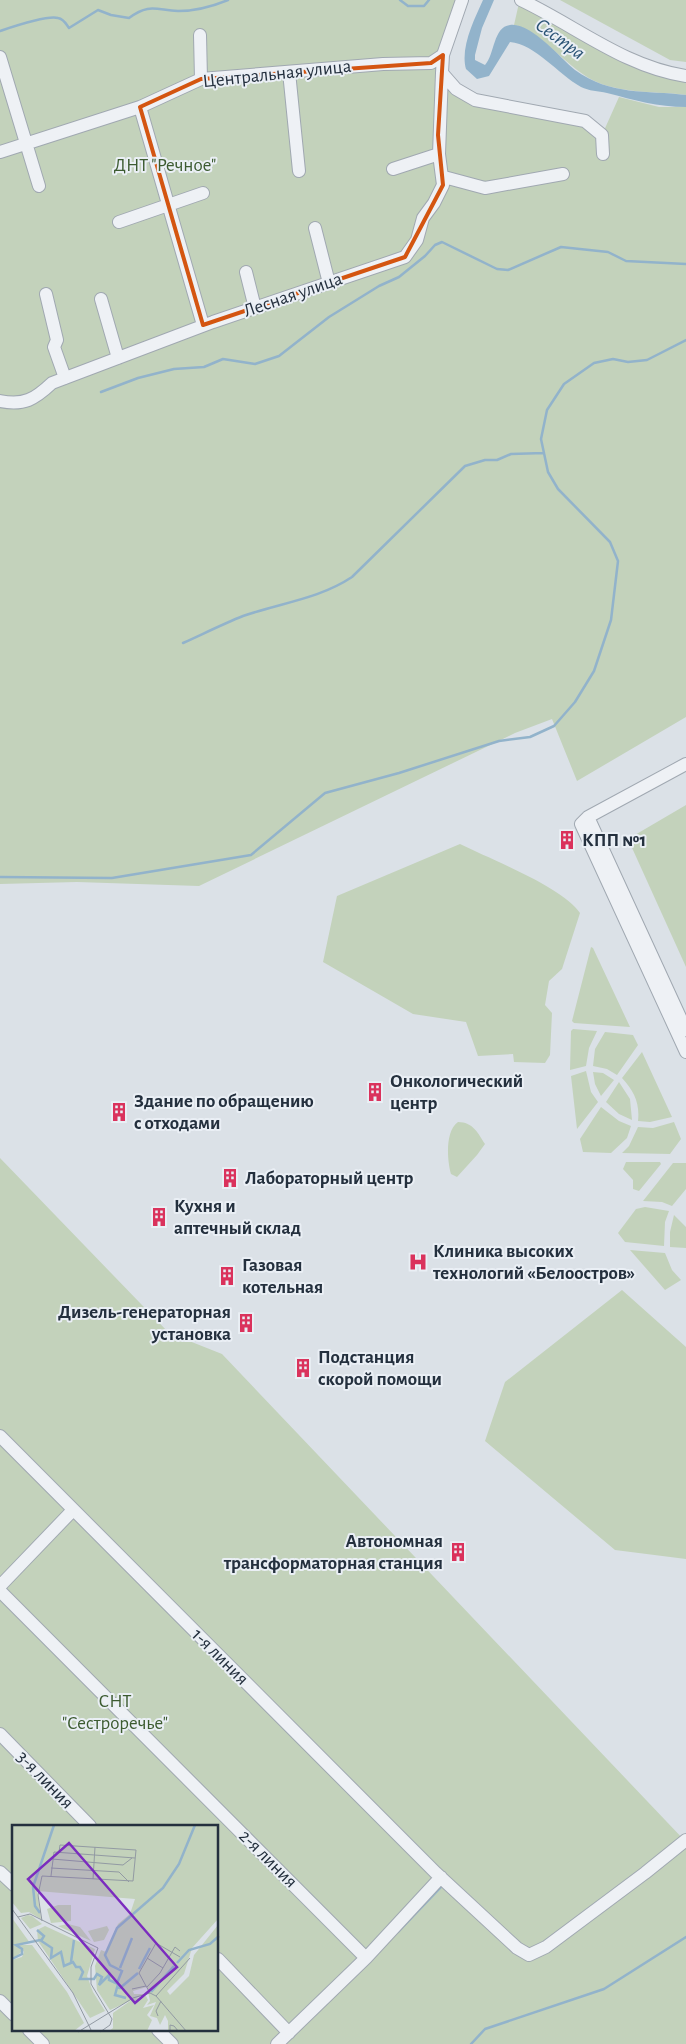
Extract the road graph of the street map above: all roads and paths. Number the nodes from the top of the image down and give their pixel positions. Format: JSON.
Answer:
{"nodes":[{"id":1,"x":462,"y":0,"type":"edge"},
{"id":2,"x":521,"y":0,"type":"edge"},
{"id":3,"x":200,"y":35,"type":"dead end"},
{"id":4,"x":444,"y":55,"type":"junction"},
{"id":5,"x":0,"y":57,"type":"edge"},
{"id":6,"x":289,"y":72,"type":"junction"},
{"id":7,"x":442,"y":73,"type":"junction"},
{"id":8,"x":686,"y":76,"type":"edge"},
{"id":9,"x":200,"y":79,"type":"junction"},
{"id":10,"x":140,"y":107,"type":"junction"},
{"id":11,"x":27,"y":144,"type":"junction"},
{"id":12,"x":0,"y":152,"type":"edge"},
{"id":13,"x":438,"y":154,"type":"junction"},
{"id":14,"x":603,"y":154,"type":"dead end"},
{"id":15,"x":393,"y":168,"type":"dead end"},
{"id":16,"x":299,"y":171,"type":"dead end"},
{"id":17,"x":563,"y":174,"type":"dead end"},
{"id":18,"x":444,"y":177,"type":"junction"},
{"id":19,"x":39,"y":186,"type":"dead end"},
{"id":20,"x":203,"y":193,"type":"dead end"},
{"id":21,"x":168,"y":206,"type":"junction"},
{"id":22,"x":119,"y":222,"type":"dead end"},
{"id":23,"x":315,"y":228,"type":"dead end"},
{"id":24,"x":246,"y":272,"type":"dead end"},
{"id":25,"x":329,"y":283,"type":"junction"},
{"id":26,"x":46,"y":294,"type":"dead end"},
{"id":27,"x":101,"y":299,"type":"dead end"},
{"id":28,"x":255,"y":308,"type":"junction"},
{"id":29,"x":203,"y":326,"type":"junction"},
{"id":30,"x":118,"y":358,"type":"junction"},
{"id":31,"x":65,"y":378,"type":"junction"},
{"id":32,"x":1,"y":402,"type":"edge"},
{"id":33,"x":686,"y":764,"type":"edge"},
{"id":34,"x":588,"y":817,"type":"junction"},
{"id":35,"x":686,"y":1030,"type":"edge"},
{"id":36,"x":686,"y":1052,"type":"edge"},
{"id":37,"x":0,"y":1436,"type":"edge"},
{"id":38,"x":73,"y":1510,"type":"junction"},
{"id":39,"x":0,"y":1586,"type":"edge"},
{"id":40,"x":0,"y":1591,"type":"edge"},
{"id":41,"x":0,"y":1734,"type":"edge"},
{"id":42,"x":89,"y":1825,"type":"edge"},
{"id":43,"x":686,"y":1840,"type":"edge"},
{"id":44,"x":0,"y":1872,"type":"edge"},
{"id":45,"x":441,"y":1877,"type":"junction"},
{"id":46,"x":12,"y":1883,"type":"edge"},
{"id":47,"x":366,"y":1958,"type":"junction"},
{"id":48,"x":219,"y":1960,"type":"edge"},
{"id":49,"x":0,"y":2001,"type":"edge"},
{"id":50,"x":12,"y":2013,"type":"edge"},
{"id":51,"x":31,"y":2032,"type":"edge"},
{"id":52,"x":160,"y":2032,"type":"edge"},
{"id":53,"x":289,"y":2033,"type":"junction"},
{"id":54,"x":43,"y":2044,"type":"edge"},
{"id":55,"x":171,"y":2044,"type":"edge"},
{"id":56,"x":277,"y":2044,"type":"edge"}],
"edges":[{"from":1,"to":4,"type":"street"},
{"from":2,"to":8,"type":"street"},
{"from":3,"to":9,"type":"street"},
{"from":4,"to":6,"type":"street","name":"Центральная улица"},
{"from":4,"to":7,"type":"street"},
{"from":5,"to":11,"type":"street"},
{"from":6,"to":9,"type":"street","name":"Центральная улица"},
{"from":6,"to":16,"type":"street"},
{"from":7,"to":13,"type":"street"},
{"from":7,"to":14,"type":"street"},
{"from":9,"to":10,"type":"street","name":"Центральная улица"},
{"from":10,"to":11,"type":"street","name":"Центральная улица"},
{"from":10,"to":21,"type":"street"},
{"from":11,"to":12,"type":"street","name":"Центральная улица"},
{"from":11,"to":19,"type":"street"},
{"from":13,"to":15,"type":"street"},
{"from":13,"to":18,"type":"street"},
{"from":17,"to":18,"type":"street"},
{"from":18,"to":25,"type":"street","name":"Лесная улица"},
{"from":20,"to":21,"type":"street"},
{"from":21,"to":22,"type":"street"},
{"from":21,"to":29,"type":"street"},
{"from":23,"to":25,"type":"street"},
{"from":24,"to":28,"type":"street"},
{"from":25,"to":28,"type":"street","name":"Лесная улица"},
{"from":26,"to":31,"type":"street"},
{"from":27,"to":30,"type":"street"},
{"from":28,"to":29,"type":"street","name":"Лесная улица"},
{"from":29,"to":30,"type":"street","name":"Лесная улица"},
{"from":30,"to":31,"type":"street","name":"Лесная улица"},
{"from":31,"to":32,"type":"street","name":"Лесная улица"},
{"from":33,"to":34,"type":"street"},
{"from":34,"to":35,"type":"street"},
{"from":34,"to":36,"type":"street"},
{"from":37,"to":38,"type":"street","name":"1-я линия"},
{"from":38,"to":39,"type":"street"},
{"from":38,"to":45,"type":"street","name":"1-я линия"},
{"from":40,"to":47,"type":"street","name":"2-я линия"},
{"from":41,"to":42,"type":"street","name":"3-я линия"},
{"from":43,"to":45,"type":"street","name":"1-я линия"},
{"from":44,"to":46,"type":"street"},
{"from":45,"to":47,"type":"street"},
{"from":47,"to":53,"type":"street"},
{"from":48,"to":53,"type":"street"},
{"from":49,"to":50,"type":"street"},
{"from":51,"to":54,"type":"street"},
{"from":52,"to":55,"type":"street"},
{"from":53,"to":56,"type":"street"}]}
